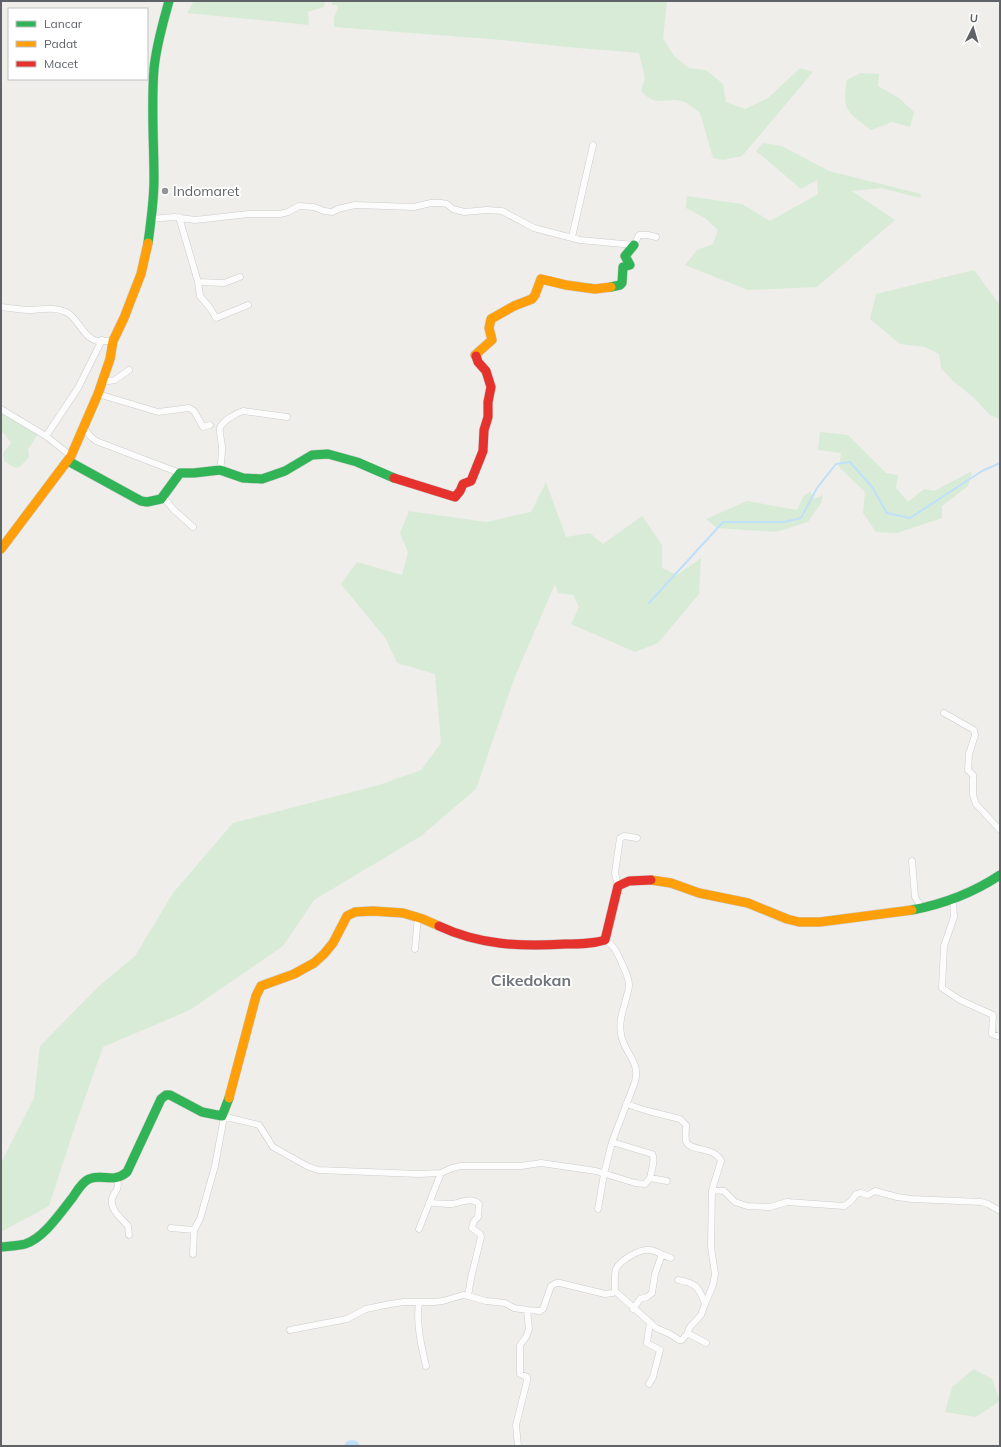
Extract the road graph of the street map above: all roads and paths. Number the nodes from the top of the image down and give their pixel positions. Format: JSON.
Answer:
{"nodes":[{"id":1,"x":169,"y":1,"type":"edge"},
{"id":2,"x":593,"y":145,"type":"dead end"},
{"id":3,"x":179,"y":217,"type":"junction"},
{"id":4,"x":151,"y":219,"type":"junction"},
{"id":5,"x":572,"y":237,"type":"junction"},
{"id":6,"x":656,"y":237,"type":"dead end"},
{"id":7,"x":634,"y":245,"type":"junction"},
{"id":8,"x":240,"y":277,"type":"dead end"},
{"id":9,"x":198,"y":282,"type":"junction"},
{"id":10,"x":248,"y":304,"type":"dead end"},
{"id":11,"x":1,"y":307,"type":"edge"},
{"id":12,"x":102,"y":340,"type":"junction"},
{"id":13,"x":113,"y":341,"type":"junction"},
{"id":14,"x":129,"y":370,"type":"dead end"},
{"id":15,"x":102,"y":382,"type":"junction"},
{"id":16,"x":98,"y":394,"type":"junction"},
{"id":17,"x":1,"y":409,"type":"edge"},
{"id":18,"x":287,"y":417,"type":"dead end"},
{"id":19,"x":210,"y":425,"type":"dead end"},
{"id":20,"x":84,"y":428,"type":"junction"},
{"id":21,"x":46,"y":436,"type":"junction"},
{"id":22,"x":70,"y":458,"type":"junction"},
{"id":23,"x":220,"y":470,"type":"junction"},
{"id":24,"x":180,"y":473,"type":"junction"},
{"id":25,"x":163,"y":497,"type":"junction"},
{"id":26,"x":193,"y":527,"type":"dead end"},
{"id":27,"x":1,"y":549,"type":"edge"},
{"id":28,"x":944,"y":713,"type":"dead end"},
{"id":29,"x":1000,"y":830,"type":"edge"},
{"id":30,"x":636,"y":838,"type":"dead end"},
{"id":31,"x":912,"y":861,"type":"dead end"},
{"id":32,"x":1000,"y":875,"type":"edge"},
{"id":33,"x":618,"y":886,"type":"junction"},
{"id":34,"x":954,"y":899,"type":"junction"},
{"id":35,"x":922,"y":908,"type":"junction"},
{"id":36,"x":418,"y":916,"type":"junction"},
{"id":37,"x":605,"y":940,"type":"junction"},
{"id":38,"x":415,"y":949,"type":"dead end"},
{"id":39,"x":1000,"y":1037,"type":"edge"},
{"id":40,"x":626,"y":1104,"type":"junction"},
{"id":41,"x":223,"y":1116,"type":"junction"},
{"id":42,"x":612,"y":1142,"type":"junction"},
{"id":43,"x":441,"y":1173,"type":"junction"},
{"id":44,"x":604,"y":1174,"type":"junction"},
{"id":45,"x":117,"y":1178,"type":"junction"},
{"id":46,"x":650,"y":1178,"type":"junction"},
{"id":47,"x":667,"y":1181,"type":"dead end"},
{"id":48,"x":712,"y":1190,"type":"junction"},
{"id":49,"x":429,"y":1203,"type":"junction"},
{"id":50,"x":598,"y":1209,"type":"dead end"},
{"id":51,"x":1000,"y":1211,"type":"edge"},
{"id":52,"x":171,"y":1228,"type":"dead end"},
{"id":53,"x":420,"y":1229,"type":"dead end"},
{"id":54,"x":194,"y":1230,"type":"junction"},
{"id":55,"x":129,"y":1235,"type":"dead end"},
{"id":56,"x":1,"y":1247,"type":"edge"},
{"id":57,"x":193,"y":1254,"type":"dead end"},
{"id":58,"x":662,"y":1254,"type":"junction"},
{"id":59,"x":671,"y":1258,"type":"dead end"},
{"id":60,"x":678,"y":1280,"type":"dead end"},
{"id":61,"x":615,"y":1291,"type":"junction"},
{"id":62,"x":468,"y":1296,"type":"junction"},
{"id":63,"x":419,"y":1302,"type":"junction"},
{"id":64,"x":705,"y":1304,"type":"junction"},
{"id":65,"x":633,"y":1309,"type":"junction"},
{"id":66,"x":528,"y":1310,"type":"junction"},
{"id":67,"x":650,"y":1322,"type":"junction"},
{"id":68,"x":290,"y":1330,"type":"dead end"},
{"id":69,"x":687,"y":1334,"type":"junction"},
{"id":70,"x":706,"y":1343,"type":"dead end"},
{"id":71,"x":426,"y":1366,"type":"dead end"},
{"id":72,"x":649,"y":1384,"type":"dead end"},
{"id":73,"x":518,"y":1446,"type":"edge"}],
"edges":[{"from":1,"to":4,"type":"street"},
{"from":2,"to":5,"type":"street"},
{"from":3,"to":4,"type":"street"},
{"from":3,"to":5,"type":"street"},
{"from":3,"to":9,"type":"street"},
{"from":4,"to":13,"type":"street"},
{"from":5,"to":7,"type":"street"},
{"from":6,"to":7,"type":"street"},
{"from":7,"to":23,"type":"street"},
{"from":8,"to":9,"type":"street"},
{"from":9,"to":10,"type":"street"},
{"from":11,"to":12,"type":"street"},
{"from":12,"to":13,"type":"street"},
{"from":12,"to":21,"type":"street"},
{"from":13,"to":15,"type":"street"},
{"from":14,"to":15,"type":"street"},
{"from":15,"to":16,"type":"street"},
{"from":16,"to":19,"type":"street"},
{"from":16,"to":20,"type":"street"},
{"from":17,"to":21,"type":"street"},
{"from":18,"to":23,"type":"street"},
{"from":20,"to":22,"type":"street"},
{"from":20,"to":24,"type":"street"},
{"from":21,"to":22,"type":"street"},
{"from":22,"to":25,"type":"street"},
{"from":22,"to":27,"type":"street"},
{"from":23,"to":24,"type":"street"},
{"from":24,"to":25,"type":"street"},
{"from":25,"to":26,"type":"street"},
{"from":28,"to":29,"type":"street"},
{"from":30,"to":33,"type":"street"},
{"from":31,"to":35,"type":"street"},
{"from":32,"to":34,"type":"street"},
{"from":33,"to":35,"type":"street"},
{"from":33,"to":37,"type":"street"},
{"from":34,"to":35,"type":"street"},
{"from":34,"to":39,"type":"street"},
{"from":36,"to":37,"type":"street"},
{"from":36,"to":38,"type":"street"},
{"from":36,"to":41,"type":"street"},
{"from":37,"to":40,"type":"street"},
{"from":40,"to":42,"type":"street"},
{"from":40,"to":48,"type":"street"},
{"from":41,"to":43,"type":"street"},
{"from":41,"to":45,"type":"street"},
{"from":41,"to":54,"type":"street"},
{"from":42,"to":44,"type":"street"},
{"from":42,"to":46,"type":"street"},
{"from":43,"to":44,"type":"street"},
{"from":43,"to":49,"type":"street"},
{"from":44,"to":46,"type":"street"},
{"from":44,"to":50,"type":"street"},
{"from":45,"to":55,"type":"street"},
{"from":45,"to":56,"type":"street"},
{"from":46,"to":47,"type":"street"},
{"from":48,"to":51,"type":"street"},
{"from":48,"to":64,"type":"street"},
{"from":49,"to":53,"type":"street"},
{"from":49,"to":62,"type":"street"},
{"from":52,"to":54,"type":"street"},
{"from":54,"to":57,"type":"street"},
{"from":58,"to":59,"type":"street"},
{"from":58,"to":61,"type":"street"},
{"from":58,"to":65,"type":"street"},
{"from":60,"to":64,"type":"street"},
{"from":61,"to":65,"type":"street"},
{"from":61,"to":66,"type":"street"},
{"from":62,"to":63,"type":"street"},
{"from":62,"to":66,"type":"street"},
{"from":63,"to":68,"type":"street"},
{"from":63,"to":71,"type":"street"},
{"from":64,"to":69,"type":"street"},
{"from":65,"to":67,"type":"street"},
{"from":66,"to":73,"type":"street"},
{"from":67,"to":69,"type":"street"},
{"from":67,"to":72,"type":"street"},
{"from":69,"to":70,"type":"street"}]}
